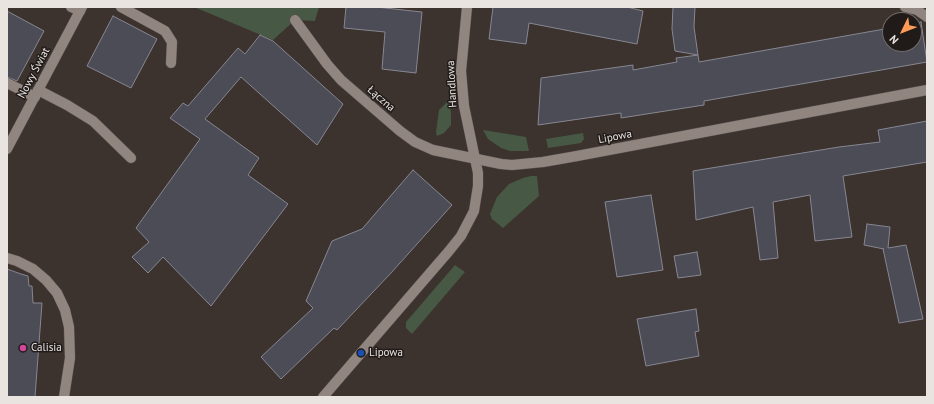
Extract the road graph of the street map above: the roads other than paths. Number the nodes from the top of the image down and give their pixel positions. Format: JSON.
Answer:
{"nodes":[{"id":1,"x":121,"y":7,"type":"edge"},
{"id":2,"x":467,"y":7,"type":"edge"},
{"id":3,"x":905,"y":7,"type":"edge"},
{"id":4,"x":77,"y":8,"type":"edge"},
{"id":5,"x":927,"y":17,"type":"edge"},
{"id":6,"x":295,"y":20,"type":"dead end"},
{"id":7,"x":172,"y":63,"type":"dead end"},
{"id":8,"x":7,"y":83,"type":"edge"},
{"id":9,"x":927,"y":90,"type":"edge"},
{"id":10,"x":37,"y":93,"type":"junction"},
{"id":11,"x":7,"y":149,"type":"edge"},
{"id":12,"x":131,"y":158,"type":"dead end"},
{"id":13,"x":475,"y":160,"type":"junction"},
{"id":14,"x":7,"y":258,"type":"edge"},
{"id":15,"x":64,"y":397,"type":"edge"},
{"id":16,"x":323,"y":397,"type":"edge"}],
"edges":[{"from":1,"to":7,"type":"street"},
{"from":2,"to":13,"type":"street","name":"Handlowa"},
{"from":3,"to":5,"type":"street"},
{"from":4,"to":10,"type":"street","name":"Nowy Świat"},
{"from":6,"to":13,"type":"street","name":"Łączna"},
{"from":8,"to":10,"type":"street"},
{"from":9,"to":13,"type":"street","name":"Lipowa"},
{"from":10,"to":11,"type":"street","name":"Nowy Świat"},
{"from":10,"to":12,"type":"street"},
{"from":13,"to":16,"type":"street"},
{"from":14,"to":15,"type":"street"}]}
